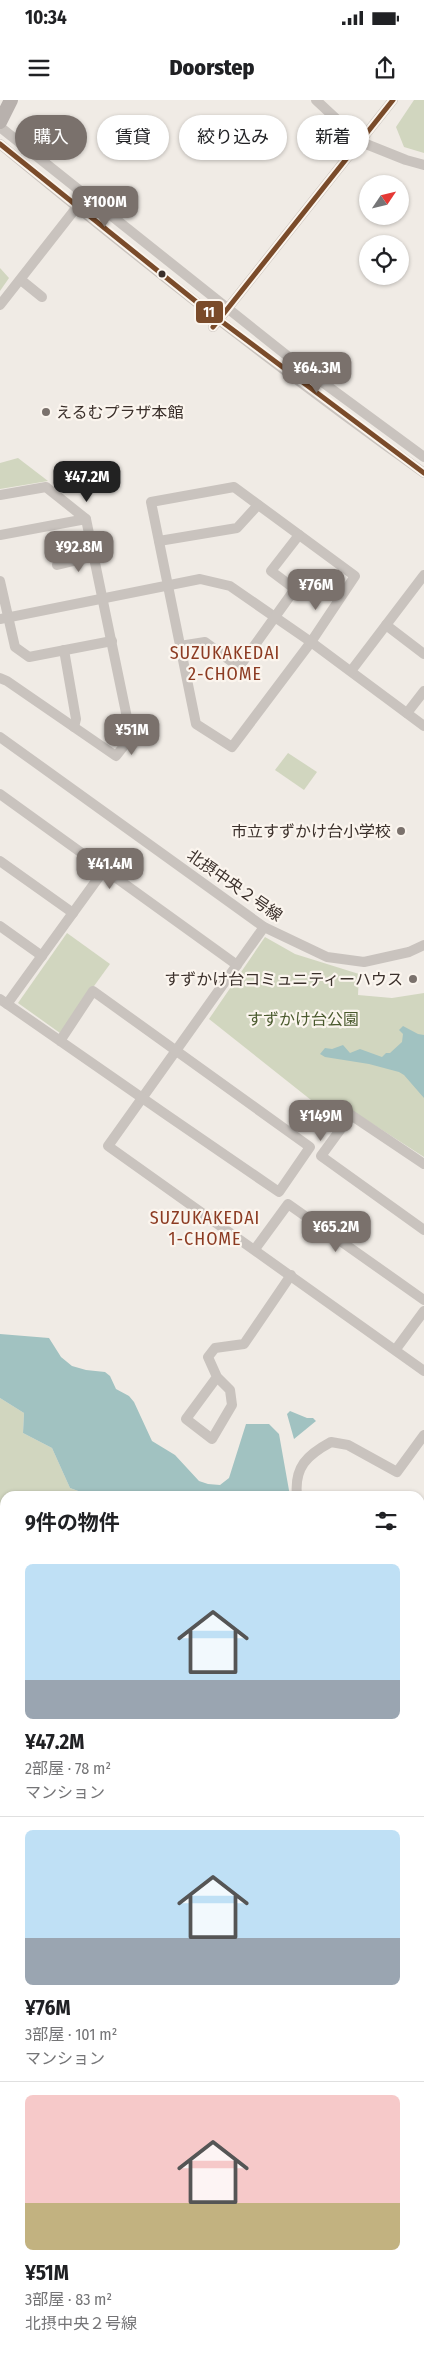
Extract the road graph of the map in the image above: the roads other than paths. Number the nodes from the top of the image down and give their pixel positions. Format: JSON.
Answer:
{"nodes":[{"id":1,"x":11,"y":100,"type":"edge"},
{"id":2,"x":316,"y":100,"type":"edge"},
{"id":3,"x":393,"y":100,"type":"edge"},
{"id":4,"x":332,"y":115,"type":"edge"},
{"id":5,"x":0,"y":122,"type":"edge"},
{"id":6,"x":0,"y":127,"type":"edge"},
{"id":7,"x":369,"y":132,"type":"edge"},
{"id":8,"x":0,"y":144,"type":"edge"},
{"id":9,"x":369,"y":145,"type":"edge"},
{"id":10,"x":347,"y":160,"type":"edge"},
{"id":11,"x":424,"y":165,"type":"edge"},
{"id":12,"x":85,"y":196,"type":"junction"},
{"id":13,"x":77,"y":208,"type":"junction"},
{"id":14,"x":21,"y":280,"type":"junction"},
{"id":15,"x":42,"y":297,"type":"dead end"},
{"id":16,"x":0,"y":305,"type":"edge"},
{"id":17,"x":227,"y":309,"type":"junction"},
{"id":18,"x":215,"y":324,"type":"junction"},
{"id":19,"x":424,"y":456,"type":"edge"},
{"id":20,"x":424,"y":473,"type":"edge"},
{"id":21,"x":0,"y":495,"type":"edge"},
{"id":22,"x":258,"y":505,"type":"junction"},
{"id":23,"x":86,"y":519,"type":"junction"},
{"id":24,"x":0,"y":535,"type":"edge"},
{"id":25,"x":299,"y":535,"type":"junction"},
{"id":26,"x":159,"y":541,"type":"junction"},
{"id":27,"x":94,"y":556,"type":"junction"},
{"id":28,"x":57,"y":564,"type":"dead end"},
{"id":29,"x":424,"y":575,"type":"edge"},
{"id":30,"x":0,"y":581,"type":"edge"},
{"id":31,"x":168,"y":585,"type":"junction"},
{"id":32,"x":104,"y":598,"type":"junction"},
{"id":33,"x":275,"y":617,"type":"junction"},
{"id":34,"x":4,"y":619,"type":"edge"},
{"id":35,"x":386,"y":626,"type":"junction"},
{"id":36,"x":112,"y":642,"type":"junction"},
{"id":37,"x":311,"y":642,"type":"junction"},
{"id":38,"x":180,"y":646,"type":"junction"},
{"id":39,"x":64,"y":650,"type":"junction"},
{"id":40,"x":424,"y":654,"type":"edge"},
{"id":41,"x":351,"y":671,"type":"junction"},
{"id":42,"x":0,"y":678,"type":"edge"},
{"id":43,"x":424,"y":691,"type":"edge"},
{"id":44,"x":407,"y":713,"type":"junction"},
{"id":45,"x":424,"y":726,"type":"edge"},
{"id":46,"x":74,"y":727,"type":"junction"},
{"id":47,"x":0,"y":737,"type":"edge"},
{"id":48,"x":0,"y":794,"type":"edge"},
{"id":49,"x":0,"y":861,"type":"edge"},
{"id":50,"x":104,"y":870,"type":"junction"},
{"id":51,"x":73,"y":913,"type":"junction"},
{"id":52,"x":0,"y":926,"type":"edge"},
{"id":53,"x":264,"y":927,"type":"junction"},
{"id":54,"x":424,"y":945,"type":"edge"},
{"id":55,"x":42,"y":956,"type":"junction"},
{"id":56,"x":236,"y":965,"type":"junction"},
{"id":57,"x":3,"y":1002,"type":"edge"},
{"id":58,"x":60,"y":1042,"type":"junction"},
{"id":59,"x":177,"y":1050,"type":"junction"},
{"id":60,"x":141,"y":1098,"type":"junction"},
{"id":61,"x":424,"y":1164,"type":"edge"},
{"id":62,"x":424,"y":1230,"type":"edge"},
{"id":63,"x":255,"y":1249,"type":"junction"},
{"id":64,"x":291,"y":1275,"type":"junction"},
{"id":65,"x":424,"y":1300,"type":"edge"},
{"id":66,"x":424,"y":1311,"type":"edge"},
{"id":67,"x":396,"y":1349,"type":"junction"},
{"id":68,"x":424,"y":1371,"type":"edge"},
{"id":69,"x":217,"y":1377,"type":"junction"},
{"id":70,"x":424,"y":1435,"type":"edge"},
{"id":71,"x":420,"y":1449,"type":"edge"},
{"id":72,"x":296,"y":1491,"type":"edge"}],
"edges":[{"from":1,"to":5,"type":"main road"},
{"from":2,"to":4,"type":"street"},
{"from":3,"to":7,"type":"street"},
{"from":6,"to":12,"type":"street"},
{"from":8,"to":13,"type":"street"},
{"from":9,"to":11,"type":"street"},
{"from":10,"to":17,"type":"street"},
{"from":12,"to":13,"type":"street"},
{"from":12,"to":17,"type":"street"},
{"from":13,"to":14,"type":"street"},
{"from":13,"to":18,"type":"street"},
{"from":14,"to":15,"type":"street"},
{"from":14,"to":16,"type":"street"},
{"from":17,"to":18,"type":"street"},
{"from":17,"to":19,"type":"street"},
{"from":18,"to":20,"type":"street"},
{"from":21,"to":23,"type":"street"},
{"from":22,"to":25,"type":"street"},
{"from":22,"to":26,"type":"street"},
{"from":22,"to":26,"type":"street"},
{"from":23,"to":24,"type":"street"},
{"from":23,"to":27,"type":"street"},
{"from":25,"to":33,"type":"street"},
{"from":25,"to":37,"type":"street"},
{"from":26,"to":31,"type":"street"},
{"from":27,"to":28,"type":"street"},
{"from":27,"to":32,"type":"street"},
{"from":29,"to":35,"type":"street"},
{"from":30,"to":34,"type":"street"},
{"from":31,"to":32,"type":"street"},
{"from":31,"to":33,"type":"street"},
{"from":31,"to":38,"type":"street"},
{"from":32,"to":34,"type":"street"},
{"from":32,"to":36,"type":"street"},
{"from":33,"to":37,"type":"street"},
{"from":33,"to":38,"type":"street"},
{"from":34,"to":39,"type":"street"},
{"from":35,"to":40,"type":"street"},
{"from":35,"to":41,"type":"street"},
{"from":36,"to":39,"type":"street"},
{"from":36,"to":46,"type":"street"},
{"from":37,"to":38,"type":"street"},
{"from":37,"to":41,"type":"street"},
{"from":39,"to":46,"type":"street"},
{"from":41,"to":44,"type":"street"},
{"from":42,"to":46,"type":"street"},
{"from":43,"to":44,"type":"street"},
{"from":44,"to":45,"type":"street"},
{"from":47,"to":53,"type":"street","name":"北摂中央２号線"},
{"from":48,"to":50,"type":"street"},
{"from":49,"to":51,"type":"street"},
{"from":50,"to":51,"type":"street"},
{"from":50,"to":56,"type":"street"},
{"from":51,"to":55,"type":"street"},
{"from":52,"to":55,"type":"street"},
{"from":53,"to":54,"type":"street","name":"北摂中央２号線"},
{"from":53,"to":56,"type":"street"},
{"from":55,"to":57,"type":"street"},
{"from":56,"to":59,"type":"street"},
{"from":57,"to":58,"type":"street"},
{"from":58,"to":59,"type":"street"},
{"from":58,"to":60,"type":"street"},
{"from":59,"to":60,"type":"street"},
{"from":59,"to":60,"type":"street"},
{"from":60,"to":63,"type":"street"},
{"from":61,"to":62,"type":"street"},
{"from":63,"to":64,"type":"street"},
{"from":63,"to":65,"type":"street"},
{"from":64,"to":67,"type":"street"},
{"from":64,"to":69,"type":"street"},
{"from":66,"to":67,"type":"street"},
{"from":67,"to":68,"type":"street"},
{"from":69,"to":69,"type":"street"},
{"from":70,"to":71,"type":"street"},
{"from":71,"to":72,"type":"street"}]}
